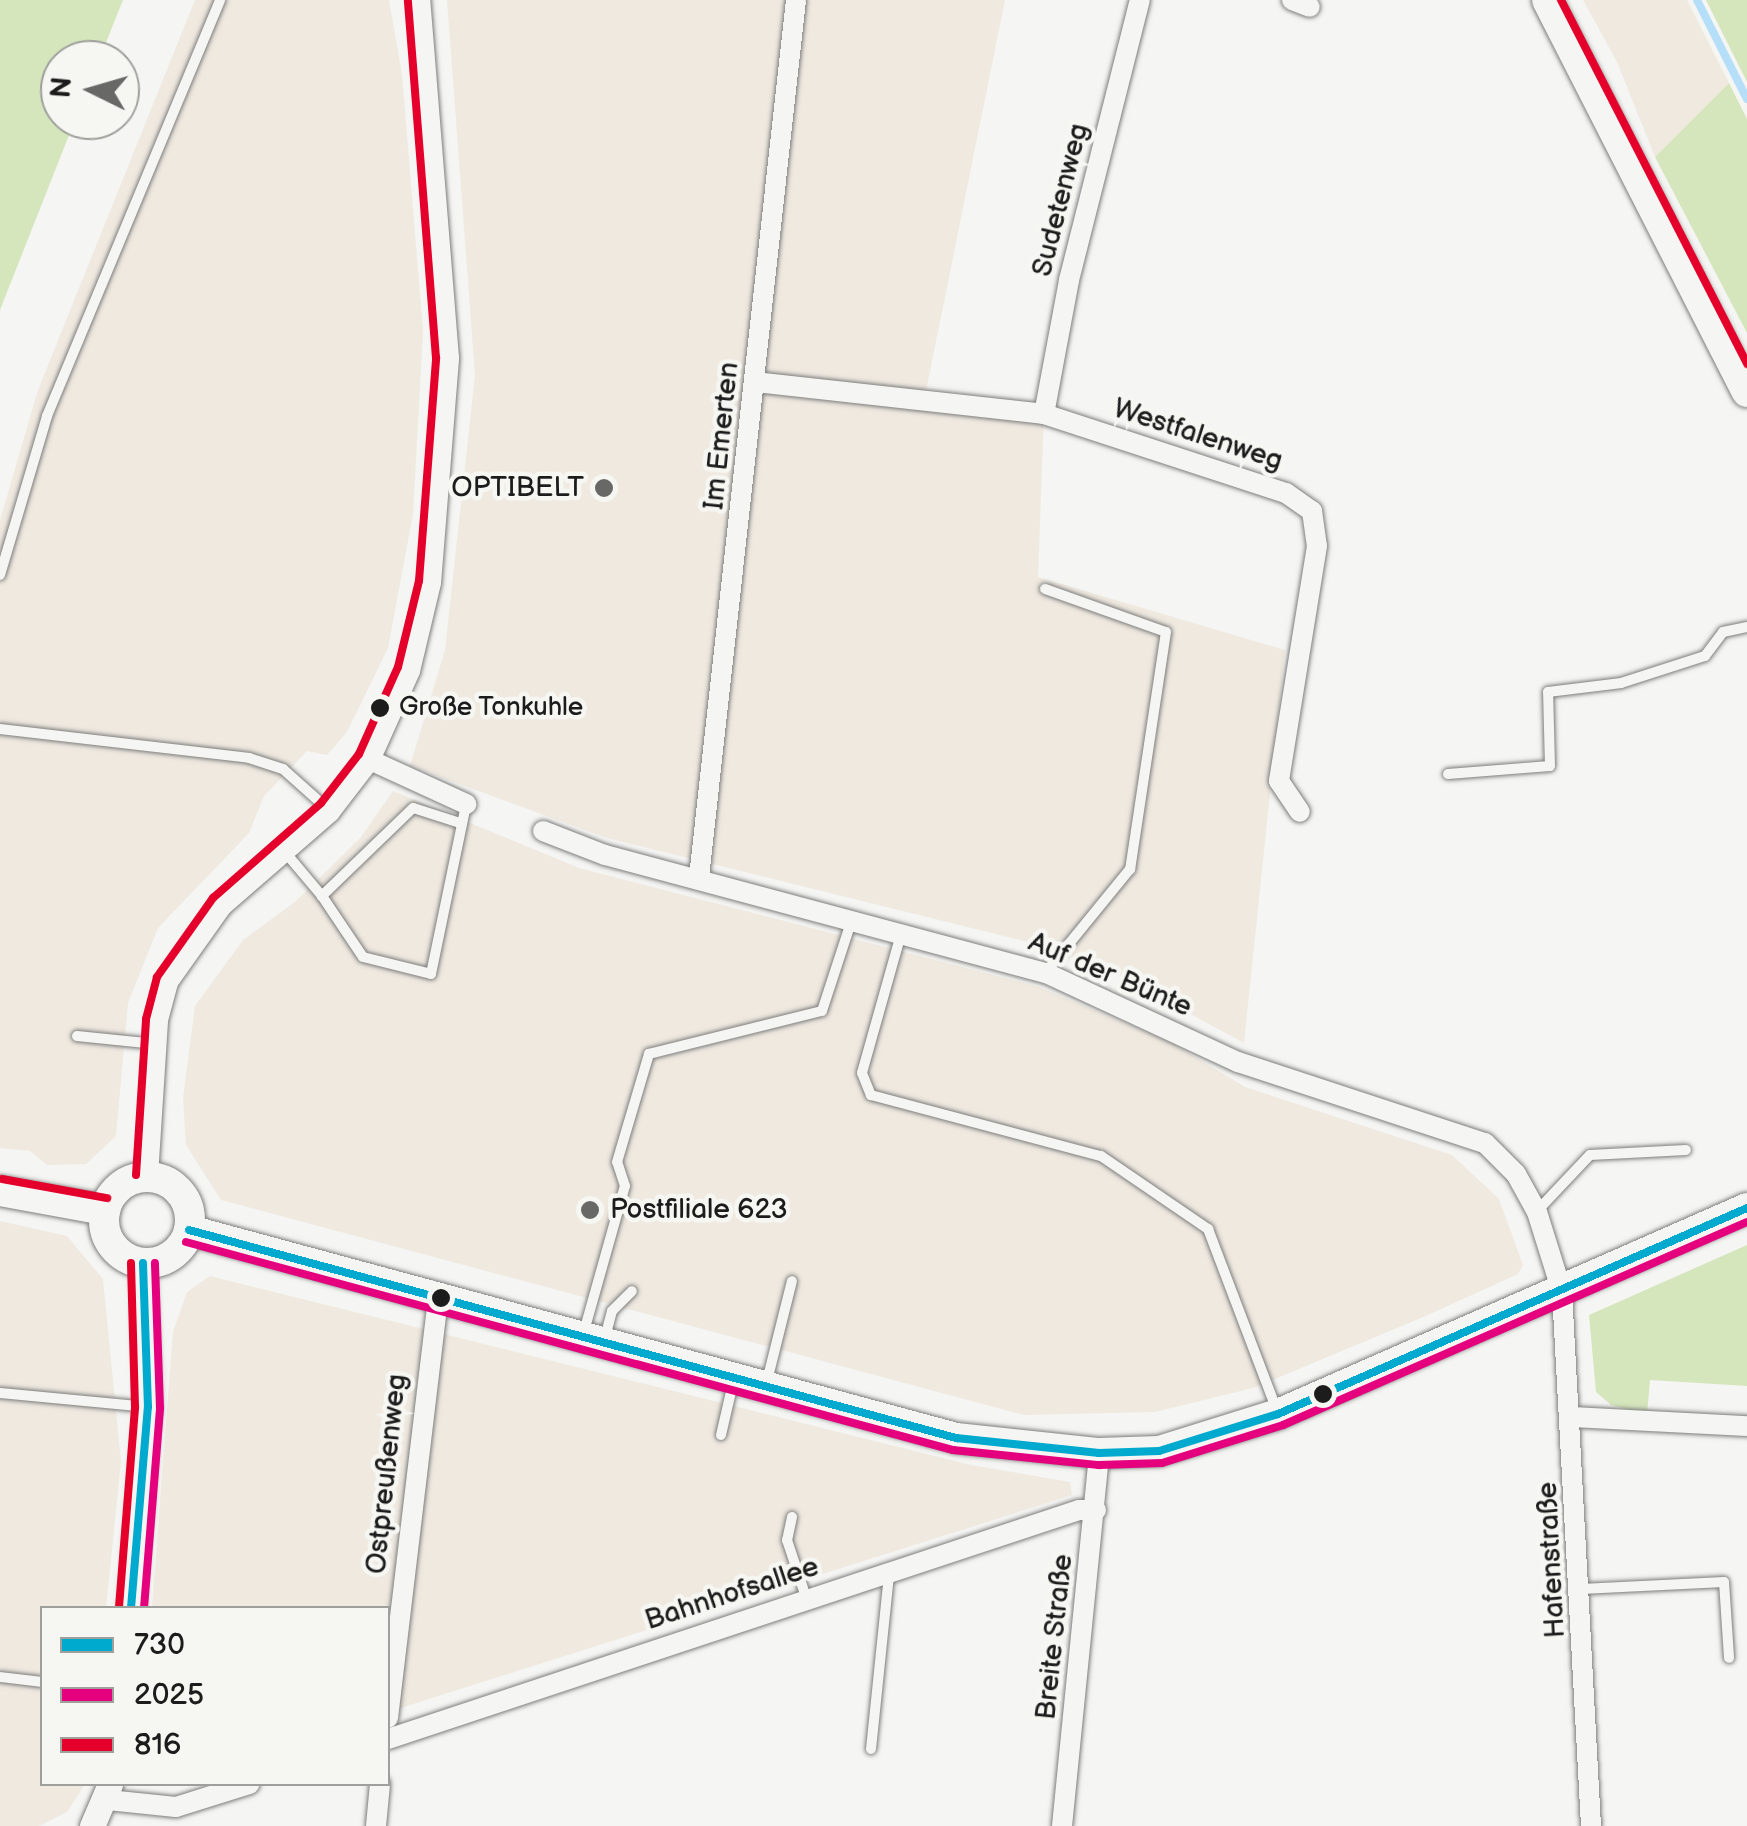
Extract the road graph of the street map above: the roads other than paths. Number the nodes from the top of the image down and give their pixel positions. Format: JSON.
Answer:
{"nodes":[{"id":1,"x":220,"y":0,"type":"edge"},
{"id":2,"x":420,"y":0,"type":"edge"},
{"id":3,"x":796,"y":0,"type":"edge"},
{"id":4,"x":1140,"y":0,"type":"edge"},
{"id":5,"x":1547,"y":0,"type":"edge"},
{"id":6,"x":756,"y":382,"type":"junction"},
{"id":7,"x":1747,"y":392,"type":"edge"},
{"id":8,"x":1044,"y":414,"type":"junction"},
{"id":9,"x":0,"y":575,"type":"edge"},
{"id":10,"x":1045,"y":589,"type":"dead end"},
{"id":11,"x":1747,"y":627,"type":"edge"},
{"id":12,"x":0,"y":729,"type":"edge"},
{"id":13,"x":370,"y":760,"type":"junction"},
{"id":14,"x":1448,"y":774,"type":"dead end"},
{"id":15,"x":330,"y":812,"type":"junction"},
{"id":16,"x":1300,"y":812,"type":"dead end"},
{"id":17,"x":463,"y":813,"type":"junction"},
{"id":18,"x":542,"y":832,"type":"dead end"},
{"id":19,"x":285,"y":851,"type":"junction"},
{"id":20,"x":699,"y":878,"type":"junction"},
{"id":21,"x":322,"y":896,"type":"junction"},
{"id":22,"x":852,"y":918,"type":"junction"},
{"id":23,"x":902,"y":932,"type":"junction"},
{"id":24,"x":1046,"y":973,"type":"junction"},
{"id":25,"x":77,"y":1036,"type":"dead end"},
{"id":26,"x":156,"y":1044,"type":"junction"},
{"id":27,"x":1686,"y":1150,"type":"dead end"},
{"id":28,"x":148,"y":1176,"type":"junction"},
{"id":29,"x":0,"y":1191,"type":"edge"},
{"id":30,"x":1747,"y":1208,"type":"edge"},
{"id":31,"x":105,"y":1210,"type":"junction"},
{"id":32,"x":1536,"y":1212,"type":"junction"},
{"id":33,"x":189,"y":1230,"type":"junction"},
{"id":34,"x":143,"y":1263,"type":"junction"},
{"id":35,"x":792,"y":1281,"type":"dead end"},
{"id":36,"x":632,"y":1291,"type":"dead end"},
{"id":37,"x":1562,"y":1292,"type":"junction"},
{"id":38,"x":438,"y":1296,"type":"junction"},
{"id":39,"x":593,"y":1339,"type":"junction"},
{"id":40,"x":734,"y":1377,"type":"junction"},
{"id":41,"x":766,"y":1386,"type":"junction"},
{"id":42,"x":0,"y":1392,"type":"edge"},
{"id":43,"x":148,"y":1408,"type":"junction"},
{"id":44,"x":1278,"y":1414,"type":"junction"},
{"id":45,"x":1572,"y":1417,"type":"junction"},
{"id":46,"x":1747,"y":1426,"type":"edge"},
{"id":47,"x":721,"y":1435,"type":"dead end"},
{"id":48,"x":1099,"y":1453,"type":"junction"},
{"id":49,"x":1096,"y":1510,"type":"junction"},
{"id":50,"x":792,"y":1517,"type":"dead end"},
{"id":51,"x":889,"y":1575,"type":"junction"},
{"id":52,"x":1581,"y":1590,"type":"junction"},
{"id":53,"x":808,"y":1601,"type":"junction"},
{"id":54,"x":131,"y":1606,"type":"edge"},
{"id":55,"x":1730,"y":1658,"type":"dead end"},
{"id":56,"x":0,"y":1678,"type":"edge"},
{"id":57,"x":40,"y":1682,"type":"edge"},
{"id":58,"x":390,"y":1701,"type":"edge"},
{"id":59,"x":390,"y":1739,"type":"edge"},
{"id":60,"x":871,"y":1749,"type":"dead end"},
{"id":61,"x":242,"y":1786,"type":"edge"},
{"id":62,"x":380,"y":1786,"type":"edge"},
{"id":63,"x":109,"y":1792,"type":"edge"},
{"id":64,"x":92,"y":1826,"type":"edge"},
{"id":65,"x":376,"y":1826,"type":"edge"},
{"id":66,"x":1062,"y":1826,"type":"edge"},
{"id":67,"x":1591,"y":1826,"type":"edge"}],
"edges":[{"from":1,"to":9,"type":"lane"},
{"from":2,"to":13,"type":"street"},
{"from":3,"to":6,"type":"street","name":"Im Emerten"},
{"from":4,"to":8,"type":"street","name":"Sudetenweg"},
{"from":5,"to":7,"type":"main road"},
{"from":6,"to":8,"type":"street","name":"Westfalenweg"},
{"from":6,"to":20,"type":"street","name":"Im Emerten"},
{"from":8,"to":16,"type":"street","name":"Westfalenweg"},
{"from":10,"to":24,"type":"lane"},
{"from":11,"to":14,"type":"lane"},
{"from":12,"to":15,"type":"lane"},
{"from":13,"to":15,"type":"street"},
{"from":13,"to":17,"type":"street"},
{"from":15,"to":19,"type":"street"},
{"from":17,"to":21,"type":"lane"},
{"from":17,"to":21,"type":"lane"},
{"from":18,"to":20,"type":"street","name":"Auf der Bünte"},
{"from":19,"to":21,"type":"lane"},
{"from":19,"to":26,"type":"street"},
{"from":20,"to":22,"type":"street","name":"Auf der Bünte"},
{"from":22,"to":23,"type":"street","name":"Auf der Bünte"},
{"from":22,"to":39,"type":"lane"},
{"from":23,"to":24,"type":"street","name":"Auf der Bünte"},
{"from":23,"to":44,"type":"lane"},
{"from":24,"to":32,"type":"street","name":"Auf der Bünte"},
{"from":25,"to":26,"type":"lane"},
{"from":26,"to":28,"type":"street"},
{"from":27,"to":32,"type":"lane"},
{"from":28,"to":31,"type":"main road"},
{"from":28,"to":33,"type":"main road"},
{"from":29,"to":31,"type":"main road"},
{"from":30,"to":37,"type":"main road"},
{"from":31,"to":34,"type":"main road"},
{"from":32,"to":37,"type":"street","name":"Auf der Bünte"},
{"from":33,"to":34,"type":"main road"},
{"from":33,"to":38,"type":"main road"},
{"from":34,"to":43,"type":"street"},
{"from":35,"to":41,"type":"lane"},
{"from":36,"to":39,"type":"lane"},
{"from":37,"to":44,"type":"main road"},
{"from":37,"to":45,"type":"street","name":"Hafenstraße"},
{"from":38,"to":39,"type":"main road"},
{"from":38,"to":58,"type":"street","name":"Ostpreußenweg"},
{"from":39,"to":40,"type":"main road"},
{"from":40,"to":41,"type":"main road"},
{"from":40,"to":47,"type":"lane"},
{"from":41,"to":48,"type":"main road"},
{"from":42,"to":43,"type":"lane"},
{"from":43,"to":54,"type":"street"},
{"from":44,"to":48,"type":"main road"},
{"from":45,"to":46,"type":"street"},
{"from":45,"to":52,"type":"street","name":"Hafenstraße"},
{"from":48,"to":49,"type":"street","name":"Breite Straße"},
{"from":49,"to":51,"type":"street","name":"Bahnhofsallee"},
{"from":49,"to":66,"type":"street","name":"Breite Straße"},
{"from":50,"to":53,"type":"lane"},
{"from":51,"to":53,"type":"street","name":"Bahnhofsallee"},
{"from":51,"to":60,"type":"lane"},
{"from":52,"to":55,"type":"lane"},
{"from":52,"to":67,"type":"street","name":"Hafenstraße"},
{"from":53,"to":59,"type":"street","name":"Bahnhofsallee"},
{"from":56,"to":57,"type":"lane"},
{"from":61,"to":63,"type":"street"},
{"from":62,"to":65,"type":"street"},
{"from":63,"to":64,"type":"street"}]}
